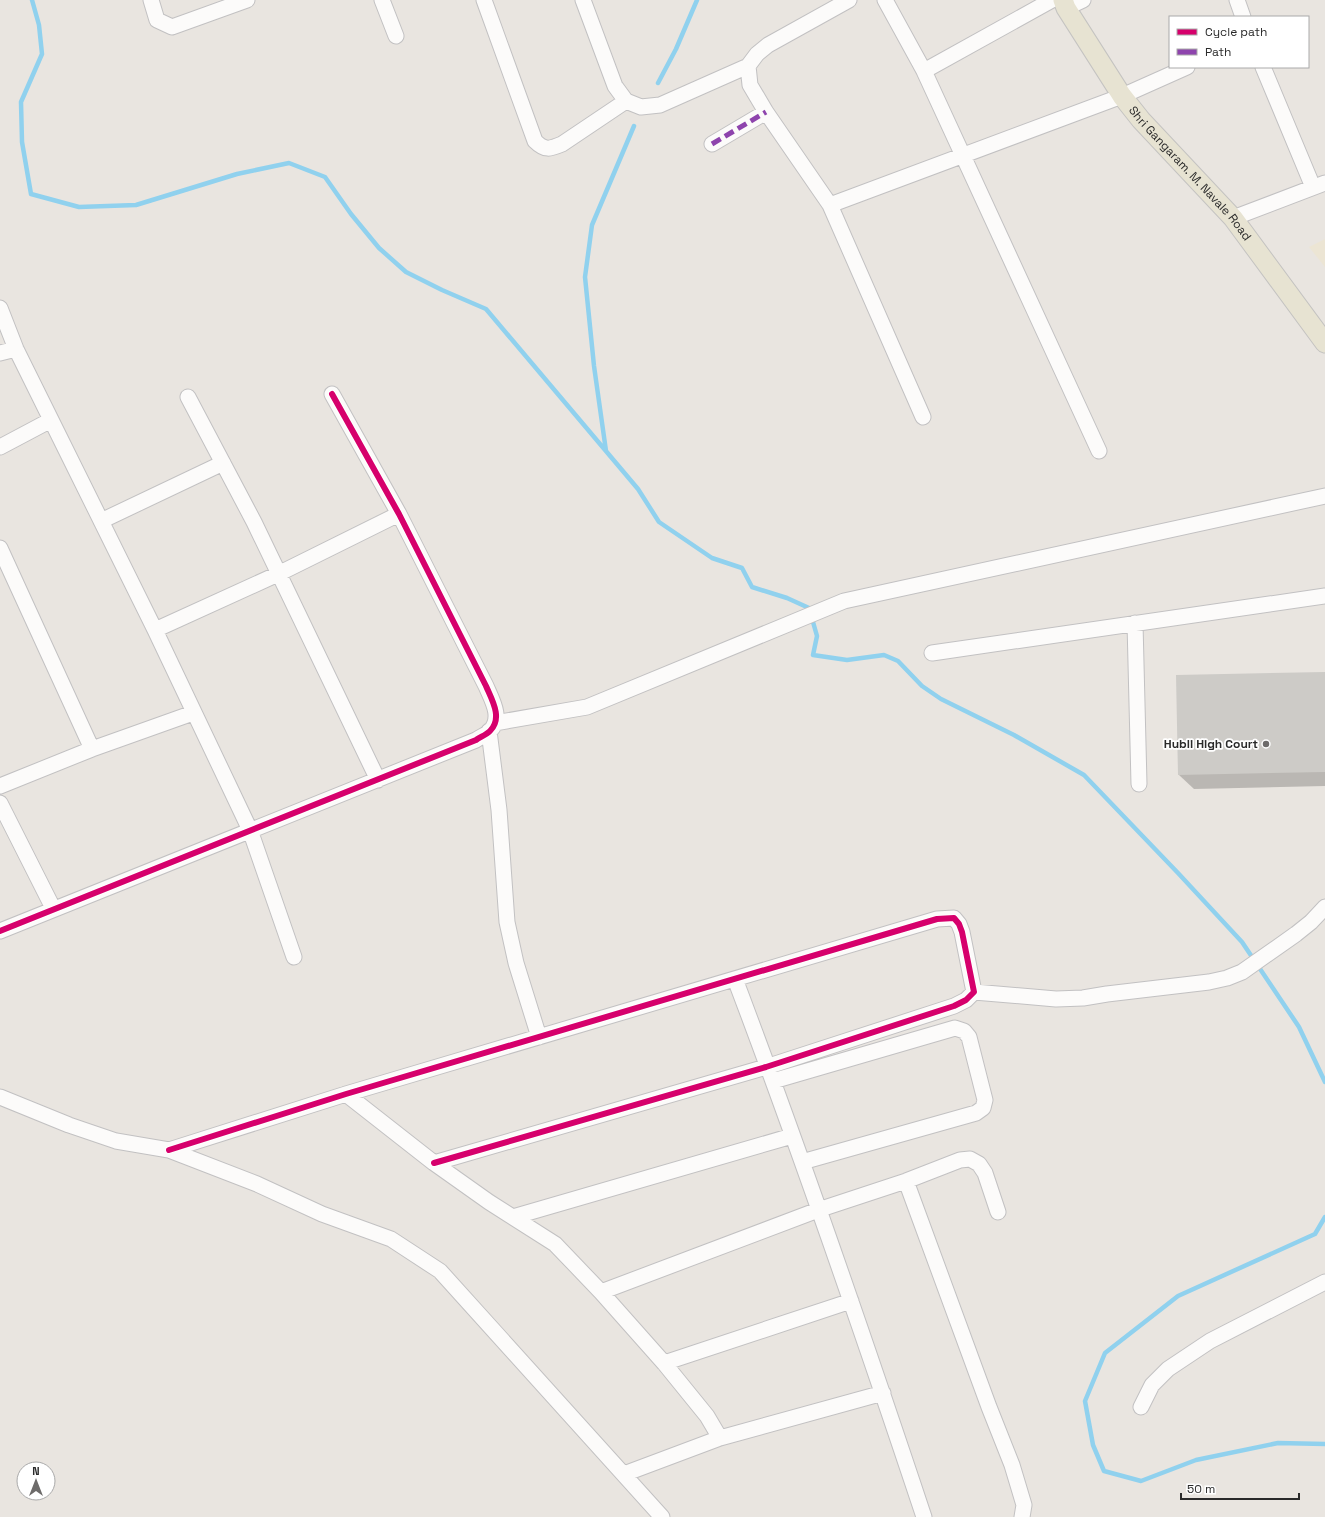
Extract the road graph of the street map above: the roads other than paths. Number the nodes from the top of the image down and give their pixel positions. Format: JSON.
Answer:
{"nodes":[{"id":1,"x":151,"y":0,"type":"edge"},
{"id":2,"x":247,"y":0,"type":"edge"},
{"id":3,"x":382,"y":0,"type":"edge"},
{"id":4,"x":484,"y":0,"type":"edge"},
{"id":5,"x":583,"y":0,"type":"edge"},
{"id":6,"x":849,"y":0,"type":"edge"},
{"id":7,"x":885,"y":0,"type":"edge"},
{"id":8,"x":1237,"y":0,"type":"edge"},
{"id":9,"x":1066,"y":2,"type":"edge"},
{"id":10,"x":1243,"y":16,"type":"edge"},
{"id":11,"x":396,"y":36,"type":"dead end"},
{"id":12,"x":748,"y":66,"type":"junction"},
{"id":13,"x":1185,"y":68,"type":"edge"},
{"id":14,"x":1263,"y":68,"type":"edge"},
{"id":15,"x":924,"y":71,"type":"junction"},
{"id":16,"x":1122,"y":96,"type":"junction"},
{"id":17,"x":626,"y":101,"type":"junction"},
{"id":18,"x":766,"y":112,"type":"junction"},
{"id":19,"x":712,"y":144,"type":"dead end"},
{"id":20,"x":963,"y":155,"type":"junction"},
{"id":21,"x":1319,"y":185,"type":"edge"},
{"id":22,"x":830,"y":205,"type":"junction"},
{"id":23,"x":1233,"y":218,"type":"junction"},
{"id":24,"x":0,"y":308,"type":"edge"},
{"id":25,"x":1325,"y":342,"type":"edge"},
{"id":26,"x":16,"y":349,"type":"junction"},
{"id":27,"x":0,"y":352,"type":"edge"},
{"id":28,"x":332,"y":394,"type":"dead end"},
{"id":29,"x":188,"y":397,"type":"dead end"},
{"id":30,"x":923,"y":417,"type":"dead end"},
{"id":31,"x":51,"y":420,"type":"junction"},
{"id":32,"x":0,"y":447,"type":"edge"},
{"id":33,"x":1099,"y":451,"type":"dead end"},
{"id":34,"x":223,"y":463,"type":"junction"},
{"id":35,"x":1325,"y":496,"type":"edge"},
{"id":36,"x":399,"y":514,"type":"junction"},
{"id":37,"x":101,"y":521,"type":"junction"},
{"id":38,"x":0,"y":548,"type":"edge"},
{"id":39,"x":278,"y":574,"type":"junction"},
{"id":40,"x":1325,"y":596,"type":"edge"},
{"id":41,"x":1135,"y":623,"type":"junction"},
{"id":42,"x":154,"y":630,"type":"junction"},
{"id":43,"x":932,"y":653,"type":"dead end"},
{"id":44,"x":193,"y":713,"type":"junction"},
{"id":45,"x":492,"y":727,"type":"junction"},
{"id":46,"x":92,"y":749,"type":"junction"},
{"id":47,"x":378,"y":780,"type":"junction"},
{"id":48,"x":1139,"y":784,"type":"dead end"},
{"id":49,"x":0,"y":786,"type":"edge"},
{"id":50,"x":0,"y":803,"type":"edge"},
{"id":51,"x":250,"y":830,"type":"junction"},
{"id":52,"x":1325,"y":907,"type":"edge"},
{"id":53,"x":53,"y":908,"type":"junction"},
{"id":54,"x":0,"y":931,"type":"edge"},
{"id":55,"x":294,"y":957,"type":"dead end"},
{"id":56,"x":735,"y":979,"type":"junction"},
{"id":57,"x":974,"y":992,"type":"junction"},
{"id":58,"x":539,"y":1036,"type":"junction"},
{"id":59,"x":768,"y":1065,"type":"junction"},
{"id":60,"x":773,"y":1081,"type":"junction"},
{"id":61,"x":346,"y":1094,"type":"junction"},
{"id":62,"x":0,"y":1096,"type":"edge"},
{"id":63,"x":792,"y":1136,"type":"junction"},
{"id":64,"x":169,"y":1150,"type":"junction"},
{"id":65,"x":802,"y":1162,"type":"junction"},
{"id":66,"x":434,"y":1163,"type":"junction"},
{"id":67,"x":906,"y":1181,"type":"junction"},
{"id":68,"x":818,"y":1210,"type":"junction"},
{"id":69,"x":998,"y":1212,"type":"dead end"},
{"id":70,"x":513,"y":1217,"type":"junction"},
{"id":71,"x":1325,"y":1282,"type":"edge"},
{"id":72,"x":601,"y":1292,"type":"junction"},
{"id":73,"x":851,"y":1302,"type":"junction"},
{"id":74,"x":664,"y":1363,"type":"junction"},
{"id":75,"x":883,"y":1393,"type":"junction"},
{"id":76,"x":1141,"y":1407,"type":"dead end"},
{"id":77,"x":720,"y":1438,"type":"junction"},
{"id":78,"x":624,"y":1474,"type":"junction"},
{"id":79,"x":662,"y":1517,"type":"edge"},
{"id":80,"x":924,"y":1517,"type":"edge"},
{"id":81,"x":1022,"y":1517,"type":"edge"}],
"edges":[{"from":1,"to":2,"type":"street"},
{"from":3,"to":11,"type":"street"},
{"from":4,"to":17,"type":"street"},
{"from":5,"to":17,"type":"street"},
{"from":6,"to":12,"type":"street"},
{"from":7,"to":15,"type":"street"},
{"from":8,"to":10,"type":"street"},
{"from":9,"to":15,"type":"street"},
{"from":9,"to":16,"type":"main road","name":"Shri Gangaram. M. Navale Road"},
{"from":12,"to":17,"type":"street"},
{"from":12,"to":18,"type":"street"},
{"from":13,"to":16,"type":"street"},
{"from":14,"to":21,"type":"street"},
{"from":15,"to":20,"type":"street"},
{"from":16,"to":20,"type":"street"},
{"from":16,"to":23,"type":"main road","name":"Shri Gangaram. M. Navale Road"},
{"from":18,"to":19,"type":"street"},
{"from":18,"to":22,"type":"street"},
{"from":20,"to":22,"type":"street"},
{"from":20,"to":33,"type":"street"},
{"from":21,"to":23,"type":"street"},
{"from":22,"to":30,"type":"street"},
{"from":23,"to":25,"type":"main road","name":"Shri Gangaram. M. Navale Road"},
{"from":24,"to":26,"type":"street"},
{"from":26,"to":27,"type":"street"},
{"from":26,"to":31,"type":"street"},
{"from":28,"to":36,"type":"street"},
{"from":29,"to":34,"type":"street"},
{"from":31,"to":32,"type":"street"},
{"from":31,"to":37,"type":"street"},
{"from":34,"to":37,"type":"street"},
{"from":34,"to":39,"type":"street"},
{"from":35,"to":45,"type":"street"},
{"from":36,"to":39,"type":"street"},
{"from":36,"to":45,"type":"street"},
{"from":37,"to":42,"type":"street"},
{"from":38,"to":46,"type":"street"},
{"from":39,"to":42,"type":"street"},
{"from":39,"to":47,"type":"street"},
{"from":40,"to":41,"type":"street"},
{"from":41,"to":43,"type":"street"},
{"from":41,"to":48,"type":"street"},
{"from":42,"to":44,"type":"street"},
{"from":44,"to":46,"type":"street"},
{"from":44,"to":51,"type":"street"},
{"from":45,"to":47,"type":"street"},
{"from":45,"to":58,"type":"street"},
{"from":46,"to":49,"type":"street"},
{"from":47,"to":51,"type":"street"},
{"from":50,"to":53,"type":"street"},
{"from":51,"to":53,"type":"street"},
{"from":51,"to":55,"type":"street"},
{"from":52,"to":57,"type":"street"},
{"from":53,"to":54,"type":"street"},
{"from":56,"to":57,"type":"street"},
{"from":56,"to":58,"type":"street"},
{"from":56,"to":59,"type":"street"},
{"from":57,"to":59,"type":"street"},
{"from":58,"to":61,"type":"street"},
{"from":59,"to":60,"type":"street"},
{"from":59,"to":66,"type":"street"},
{"from":60,"to":63,"type":"street"},
{"from":60,"to":65,"type":"street"},
{"from":61,"to":64,"type":"street"},
{"from":61,"to":66,"type":"street"},
{"from":62,"to":64,"type":"street"},
{"from":63,"to":65,"type":"street"},
{"from":63,"to":70,"type":"street"},
{"from":64,"to":78,"type":"street"},
{"from":65,"to":68,"type":"street"},
{"from":66,"to":70,"type":"street"},
{"from":67,"to":68,"type":"street"},
{"from":67,"to":69,"type":"street"},
{"from":67,"to":81,"type":"street"},
{"from":68,"to":72,"type":"street"},
{"from":68,"to":73,"type":"street"},
{"from":70,"to":72,"type":"street"},
{"from":71,"to":76,"type":"street"},
{"from":72,"to":74,"type":"street"},
{"from":73,"to":74,"type":"street"},
{"from":73,"to":75,"type":"street"},
{"from":74,"to":77,"type":"street"},
{"from":75,"to":77,"type":"street"},
{"from":75,"to":80,"type":"street"},
{"from":77,"to":78,"type":"street"},
{"from":78,"to":79,"type":"street"}]}
